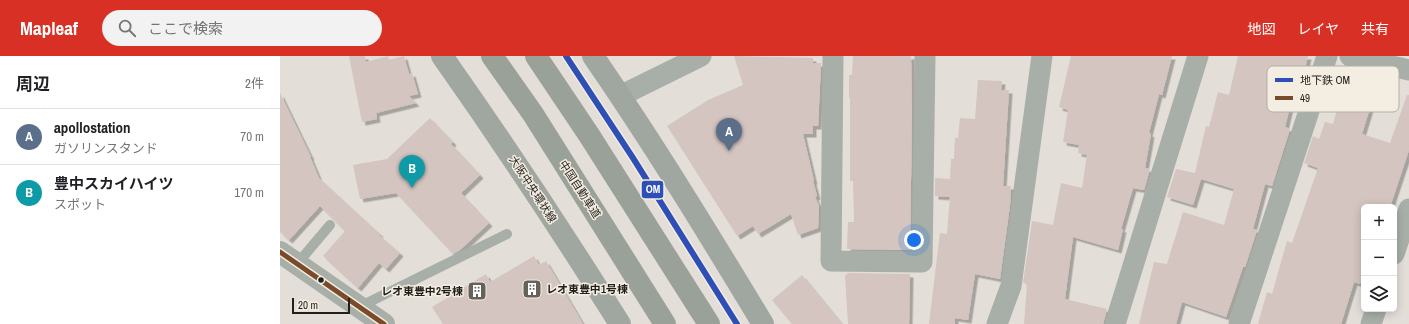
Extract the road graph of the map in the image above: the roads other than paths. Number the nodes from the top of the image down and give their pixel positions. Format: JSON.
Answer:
{"nodes":[{"id":1,"x":442,"y":56,"type":"edge"},
{"id":2,"x":492,"y":56,"type":"edge"},
{"id":3,"x":536,"y":56,"type":"edge"},
{"id":4,"x":593,"y":56,"type":"edge"},
{"id":5,"x":701,"y":56,"type":"edge"},
{"id":6,"x":833,"y":56,"type":"edge"},
{"id":7,"x":925,"y":56,"type":"edge"},
{"id":8,"x":1042,"y":56,"type":"edge"},
{"id":9,"x":1198,"y":56,"type":"edge"},
{"id":10,"x":1327,"y":56,"type":"edge"},
{"id":11,"x":1350,"y":56,"type":"edge"},
{"id":12,"x":1324,"y":66,"type":"edge"},
{"id":13,"x":1392,"y":66,"type":"edge"},
{"id":14,"x":1399,"y":68,"type":"edge"},
{"id":15,"x":1409,"y":70,"type":"edge"},
{"id":16,"x":620,"y":96,"type":"junction"},
{"id":17,"x":1309,"y":112,"type":"edge"},
{"id":18,"x":1409,"y":209,"type":"edge"},
{"id":19,"x":330,"y":226,"type":"dead end"},
{"id":20,"x":507,"y":234,"type":"dead end"},
{"id":21,"x":1397,"y":245,"type":"edge"},
{"id":22,"x":289,"y":258,"type":"edge"},
{"id":23,"x":359,"y":307,"type":"junction"},
{"id":24,"x":1375,"y":312,"type":"edge"},
{"id":25,"x":384,"y":324,"type":"edge"},
{"id":26,"x":620,"y":324,"type":"edge"},
{"id":27,"x":665,"y":324,"type":"edge"},
{"id":28,"x":709,"y":324,"type":"edge"},
{"id":29,"x":763,"y":324,"type":"edge"},
{"id":30,"x":997,"y":324,"type":"edge"},
{"id":31,"x":1115,"y":324,"type":"edge"},
{"id":32,"x":1239,"y":324,"type":"edge"},
{"id":33,"x":1371,"y":324,"type":"edge"}],
"edges":[{"from":1,"to":26,"type":"main road","name":"大阪中央環状線"},
{"from":2,"to":27,"type":"highway","name":"中国自動車道"},
{"from":3,"to":28,"type":"highway"},
{"from":4,"to":16,"type":"main road"},
{"from":5,"to":16,"type":"street"},
{"from":6,"to":7,"type":"street"},
{"from":8,"to":30,"type":"street"},
{"from":9,"to":31,"type":"street"},
{"from":10,"to":12,"type":"street"},
{"from":11,"to":13,"type":"street"},
{"from":14,"to":15,"type":"street"},
{"from":16,"to":29,"type":"main road"},
{"from":17,"to":32,"type":"street"},
{"from":18,"to":21,"type":"street"},
{"from":19,"to":22,"type":"lane"},
{"from":20,"to":23,"type":"lane"},
{"from":22,"to":23,"type":"street"},
{"from":23,"to":25,"type":"street"},
{"from":24,"to":33,"type":"street"}]}
